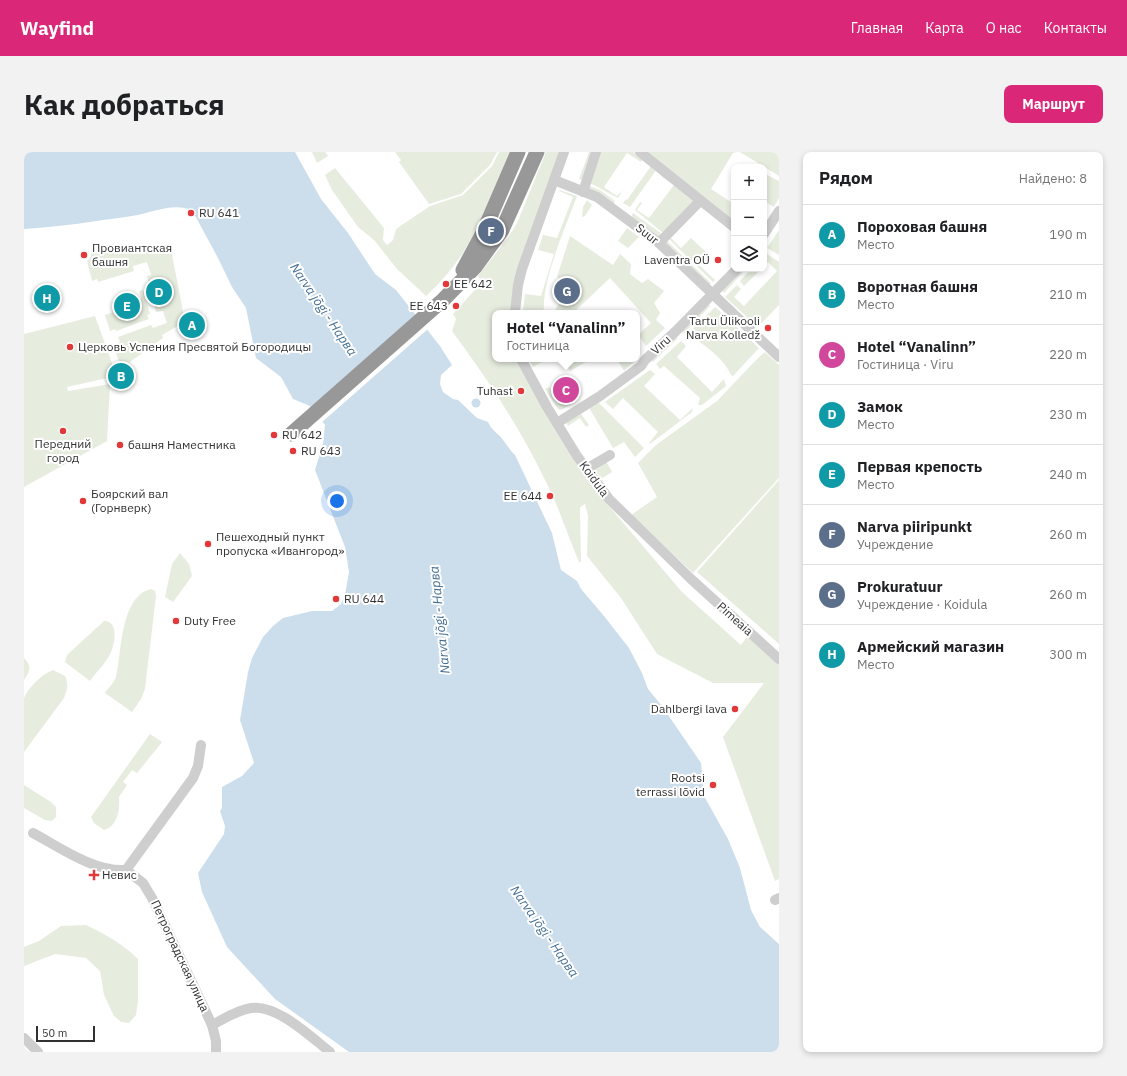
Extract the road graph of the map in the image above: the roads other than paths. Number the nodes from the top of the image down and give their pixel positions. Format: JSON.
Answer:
{"nodes":[{"id":1,"x":518,"y":152,"type":"edge"},
{"id":2,"x":529,"y":152,"type":"edge"},
{"id":3,"x":537,"y":152,"type":"edge"},
{"id":4,"x":564,"y":152,"type":"edge"},
{"id":5,"x":596,"y":152,"type":"edge"},
{"id":6,"x":640,"y":152,"type":"edge"},
{"id":7,"x":554,"y":180,"type":"junction"},
{"id":8,"x":583,"y":192,"type":"junction"},
{"id":9,"x":700,"y":201,"type":"junction"},
{"id":10,"x":779,"y":211,"type":"edge"},
{"id":11,"x":731,"y":225,"type":"edge"},
{"id":12,"x":767,"y":229,"type":"edge"},
{"id":13,"x":658,"y":243,"type":"junction"},
{"id":14,"x":492,"y":245,"type":"junction"},
{"id":15,"x":734,"y":272,"type":"edge"},
{"id":16,"x":713,"y":294,"type":"junction"},
{"id":17,"x":444,"y":299,"type":"junction"},
{"id":18,"x":515,"y":310,"type":"edge"},
{"id":19,"x":779,"y":357,"type":"edge"},
{"id":20,"x":523,"y":362,"type":"edge"},
{"id":21,"x":557,"y":423,"type":"junction"},
{"id":22,"x":291,"y":434,"type":"dead end"},
{"id":23,"x":610,"y":455,"type":"dead end"},
{"id":24,"x":586,"y":469,"type":"junction"},
{"id":25,"x":691,"y":579,"type":"joint"},
{"id":26,"x":779,"y":659,"type":"edge"},
{"id":27,"x":201,"y":745,"type":"dead end"},
{"id":28,"x":33,"y":833,"type":"dead end"},
{"id":29,"x":126,"y":870,"type":"junction"},
{"id":30,"x":212,"y":1026,"type":"junction"},
{"id":31,"x":24,"y":1038,"type":"edge"},
{"id":32,"x":38,"y":1052,"type":"edge"},
{"id":33,"x":216,"y":1052,"type":"edge"},
{"id":34,"x":330,"y":1052,"type":"edge"}],
"edges":[{"from":1,"to":17,"type":"highway"},
{"from":2,"to":14,"type":"highway"},
{"from":3,"to":14,"type":"highway"},
{"from":4,"to":7,"type":"street"},
{"from":5,"to":8,"type":"street"},
{"from":6,"to":9,"type":"street"},
{"from":7,"to":8,"type":"street","name":"Suur"},
{"from":7,"to":18,"type":"street"},
{"from":8,"to":13,"type":"street","name":"Suur"},
{"from":9,"to":11,"type":"street"},
{"from":9,"to":13,"type":"street"},
{"from":10,"to":12,"type":"street"},
{"from":13,"to":16,"type":"street","name":"Suur"},
{"from":14,"to":17,"type":"highway"},
{"from":15,"to":16,"type":"street","name":"Viru"},
{"from":16,"to":19,"type":"street","name":"Suur"},
{"from":16,"to":21,"type":"street","name":"Viru"},
{"from":17,"to":22,"type":"highway"},
{"from":20,"to":21,"type":"street","name":"Koidula"},
{"from":21,"to":24,"type":"street","name":"Koidula"},
{"from":23,"to":24,"type":"street"},
{"from":24,"to":25,"type":"street","name":"Koidula"},
{"from":25,"to":26,"type":"street","name":"Pimeaia"},
{"from":27,"to":29,"type":"street"},
{"from":28,"to":29,"type":"street"},
{"from":29,"to":30,"type":"street","name":"Петроградская улица"},
{"from":30,"to":33,"type":"street","name":"Петроградская улица"},
{"from":30,"to":34,"type":"street"},
{"from":31,"to":32,"type":"street"}]}
